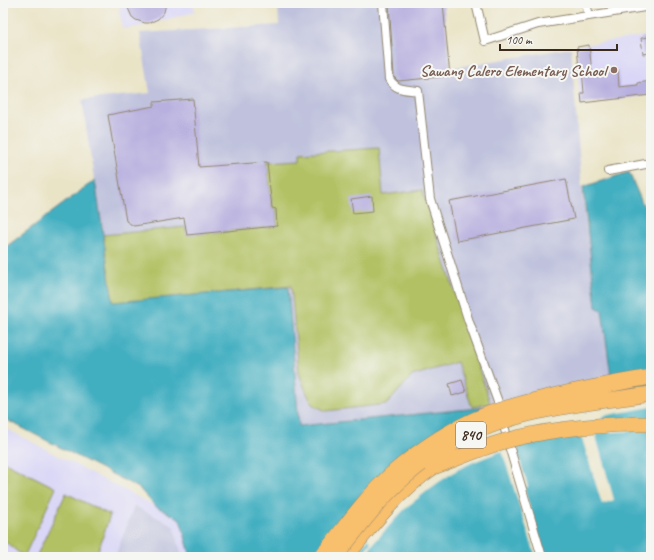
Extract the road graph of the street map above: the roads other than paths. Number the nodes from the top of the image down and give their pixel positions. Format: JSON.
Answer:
{"nodes":[{"id":1,"x":383,"y":3,"type":"edge"},
{"id":2,"x":476,"y":3,"type":"edge"},
{"id":3,"x":586,"y":3,"type":"edge"},
{"id":4,"x":651,"y":6,"type":"edge"},
{"id":5,"x":589,"y":16,"type":"junction"},
{"id":6,"x":651,"y":163,"type":"edge"},
{"id":7,"x":608,"y":171,"type":"dead end"},
{"id":8,"x":651,"y":377,"type":"edge"},
{"id":9,"x":651,"y":394,"type":"edge"},
{"id":10,"x":651,"y":402,"type":"edge"},
{"id":11,"x":651,"y":424,"type":"edge"},
{"id":12,"x":433,"y":467,"type":"junction"},
{"id":13,"x":321,"y":557,"type":"edge"},
{"id":14,"x":335,"y":557,"type":"edge"},
{"id":15,"x":346,"y":557,"type":"edge"},
{"id":16,"x":542,"y":557,"type":"edge"}],
"edges":[{"from":1,"to":16,"type":"street"},
{"from":2,"to":5,"type":"street"},
{"from":3,"to":5,"type":"street"},
{"from":4,"to":5,"type":"street"},
{"from":6,"to":7,"type":"street"},
{"from":8,"to":13,"type":"highway","bridge":true},
{"from":9,"to":14,"type":"highway","number":"840","bridge":true},
{"from":10,"to":12,"type":"highway","number":"840","bridge":true},
{"from":11,"to":12,"type":"highway","bridge":true},
{"from":12,"to":15,"type":"highway","number":"840"}]}
